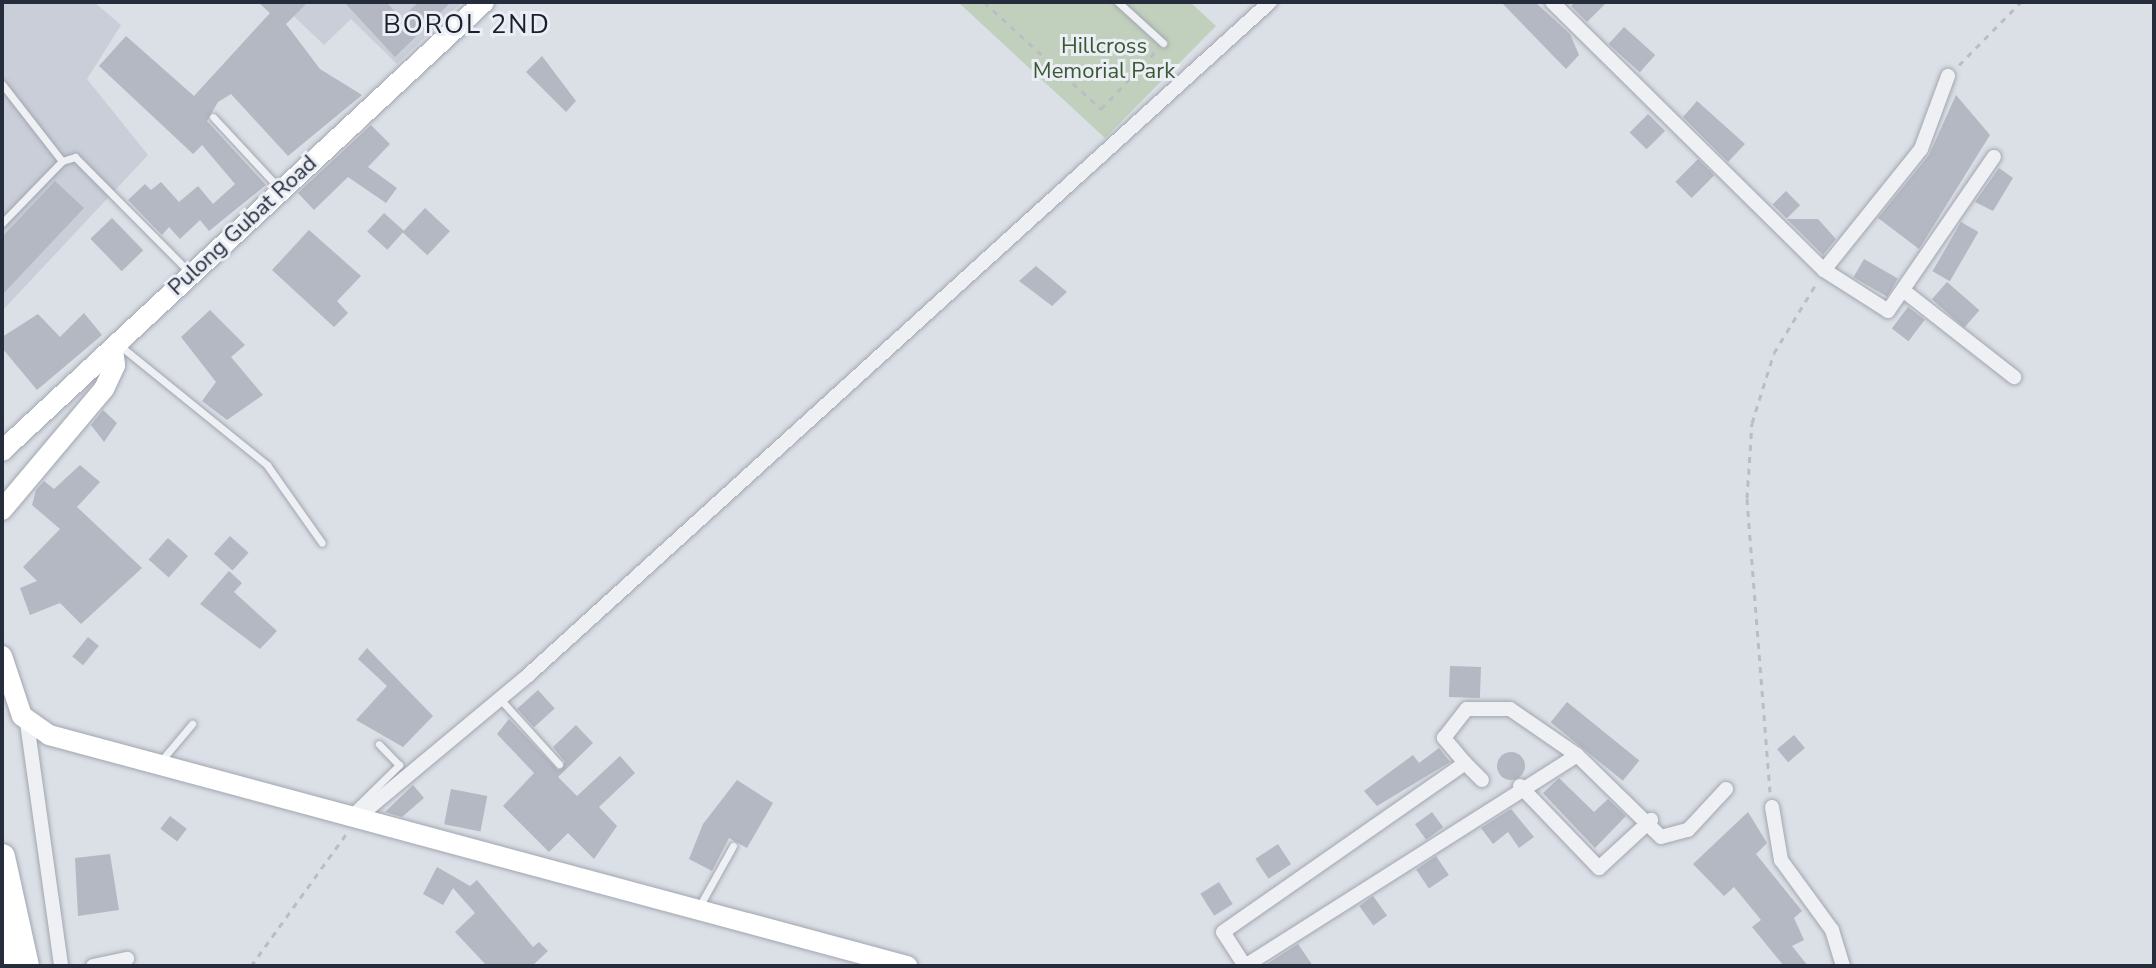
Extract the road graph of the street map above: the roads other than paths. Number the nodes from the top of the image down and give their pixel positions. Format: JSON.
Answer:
{"nodes":[{"id":1,"x":484,"y":2,"type":"edge"},
{"id":2,"x":1118,"y":2,"type":"edge"},
{"id":3,"x":1270,"y":2,"type":"edge"},
{"id":4,"x":1552,"y":2,"type":"edge"},
{"id":5,"x":1163,"y":43,"type":"road end"},
{"id":6,"x":1948,"y":76,"type":"road end"},
{"id":7,"x":2,"y":84,"type":"edge"},
{"id":8,"x":213,"y":117,"type":"dead end"},
{"id":9,"x":1994,"y":157,"type":"dead end"},
{"id":10,"x":62,"y":161,"type":"junction"},
{"id":11,"x":282,"y":191,"type":"junction"},
{"id":12,"x":2,"y":223,"type":"edge"},
{"id":13,"x":1824,"y":270,"type":"junction"},
{"id":14,"x":190,"y":273,"type":"junction"},
{"id":15,"x":1904,"y":291,"type":"junction"},
{"id":16,"x":115,"y":346,"type":"junction"},
{"id":17,"x":2014,"y":377,"type":"dead end"},
{"id":18,"x":2,"y":451,"type":"edge"},
{"id":19,"x":2,"y":510,"type":"edge"},
{"id":20,"x":322,"y":543,"type":"dead end"},
{"id":21,"x":2,"y":656,"type":"edge"},
{"id":22,"x":500,"y":699,"type":"junction"},
{"id":23,"x":27,"y":723,"type":"junction"},
{"id":24,"x":192,"y":724,"type":"dead end"},
{"id":25,"x":379,"y":744,"type":"dead end"},
{"id":26,"x":1577,"y":755,"type":"junction"},
{"id":27,"x":1465,"y":763,"type":"junction"},
{"id":28,"x":559,"y":764,"type":"dead end"},
{"id":29,"x":158,"y":765,"type":"junction"},
{"id":30,"x":1482,"y":780,"type":"dead end"},
{"id":31,"x":1520,"y":786,"type":"junction"},
{"id":32,"x":1726,"y":789,"type":"dead end"},
{"id":33,"x":1772,"y":807,"type":"road end"},
{"id":34,"x":354,"y":816,"type":"junction"},
{"id":35,"x":1651,"y":820,"type":"junction"},
{"id":36,"x":733,"y":846,"type":"dead end"},
{"id":37,"x":2,"y":857,"type":"edge"},
{"id":38,"x":697,"y":911,"type":"junction"},
{"id":39,"x":2,"y":938,"type":"edge"},
{"id":40,"x":127,"y":959,"type":"dead end"},
{"id":41,"x":7,"y":966,"type":"edge"},
{"id":42,"x":26,"y":966,"type":"edge"},
{"id":43,"x":61,"y":966,"type":"edge"},
{"id":44,"x":93,"y":966,"type":"edge"},
{"id":45,"x":907,"y":966,"type":"edge"},
{"id":46,"x":1245,"y":966,"type":"edge"},
{"id":47,"x":1843,"y":966,"type":"edge"}],
"edges":[{"from":1,"to":11,"type":"street","name":"Pulong Gubat Road"},
{"from":2,"to":5,"type":"lane"},
{"from":3,"to":22,"type":"street"},
{"from":4,"to":13,"type":"street"},
{"from":6,"to":13,"type":"street"},
{"from":7,"to":10,"type":"lane"},
{"from":8,"to":11,"type":"lane"},
{"from":9,"to":15,"type":"street"},
{"from":10,"to":12,"type":"lane"},
{"from":10,"to":14,"type":"lane"},
{"from":11,"to":14,"type":"street","name":"Pulong Gubat Road"},
{"from":13,"to":15,"type":"street"},
{"from":14,"to":16,"type":"street","name":"Pulong Gubat Road"},
{"from":15,"to":17,"type":"street"},
{"from":16,"to":18,"type":"street","name":"Pulong Gubat Road"},
{"from":16,"to":19,"type":"street"},
{"from":16,"to":20,"type":"lane"},
{"from":21,"to":23,"type":"street"},
{"from":22,"to":28,"type":"lane"},
{"from":22,"to":34,"type":"street"},
{"from":23,"to":29,"type":"street"},
{"from":23,"to":43,"type":"street"},
{"from":24,"to":29,"type":"lane"},
{"from":25,"to":34,"type":"lane"},
{"from":26,"to":27,"type":"street"},
{"from":26,"to":31,"type":"street"},
{"from":26,"to":35,"type":"street"},
{"from":27,"to":30,"type":"street"},
{"from":27,"to":46,"type":"street"},
{"from":29,"to":34,"type":"street"},
{"from":31,"to":35,"type":"street"},
{"from":31,"to":46,"type":"street"},
{"from":32,"to":35,"type":"street"},
{"from":33,"to":47,"type":"street"},
{"from":34,"to":38,"type":"street"},
{"from":36,"to":38,"type":"lane"},
{"from":37,"to":42,"type":"highway"},
{"from":38,"to":45,"type":"street"},
{"from":39,"to":41,"type":"highway"},
{"from":40,"to":44,"type":"street"}]}
